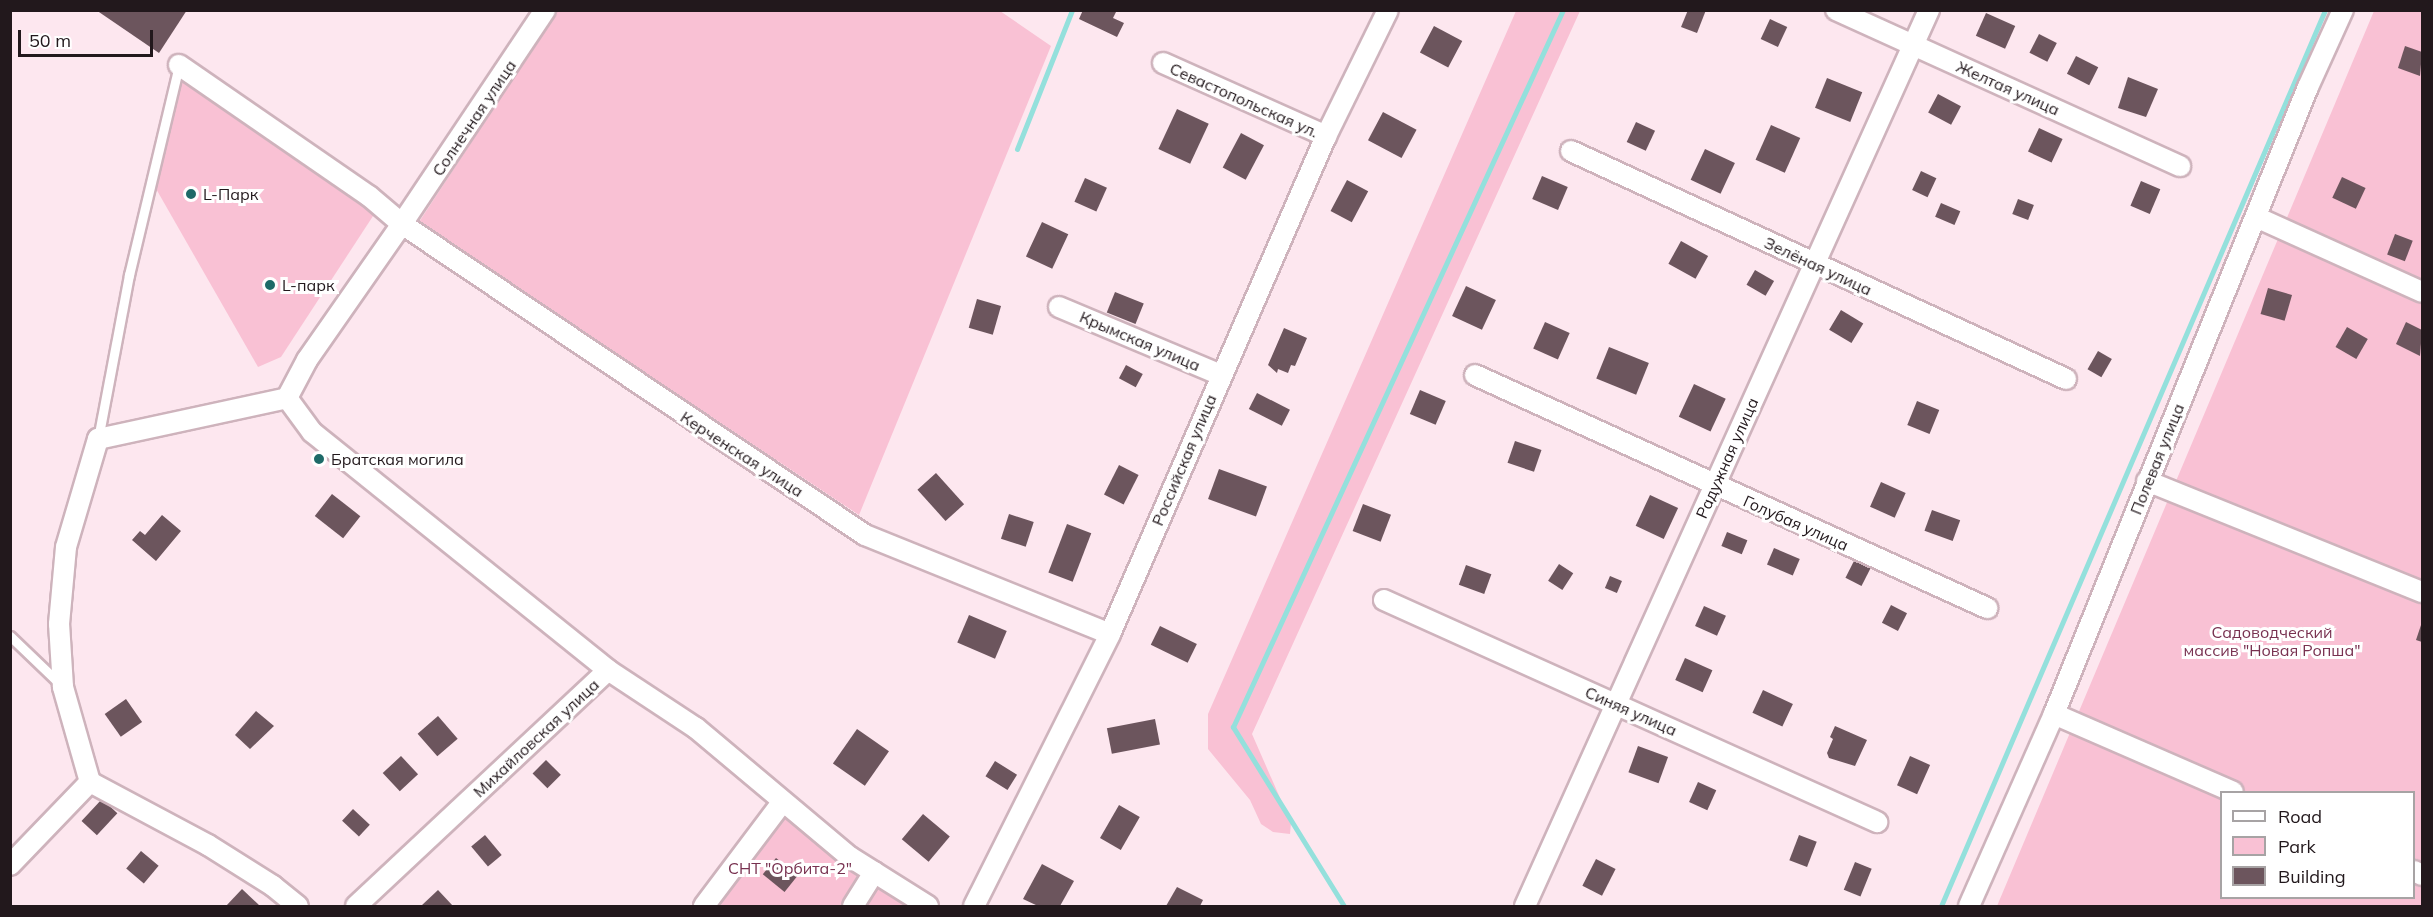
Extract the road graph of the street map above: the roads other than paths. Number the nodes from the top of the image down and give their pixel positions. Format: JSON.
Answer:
{"nodes":[{"id":1,"x":545,"y":10,"type":"edge"},
{"id":2,"x":1388,"y":10,"type":"edge"},
{"id":3,"x":1836,"y":10,"type":"edge"},
{"id":4,"x":1929,"y":10,"type":"edge"},
{"id":5,"x":2343,"y":10,"type":"edge"},
{"id":6,"x":1913,"y":45,"type":"junction"},
{"id":7,"x":1162,"y":63,"type":"dead end"},
{"id":8,"x":179,"y":65,"type":"joint"},
{"id":9,"x":1326,"y":136,"type":"junction"},
{"id":10,"x":1571,"y":151,"type":"dead end"},
{"id":11,"x":2180,"y":166,"type":"dead end"},
{"id":12,"x":2256,"y":217,"type":"junction"},
{"id":13,"x":402,"y":224,"type":"junction"},
{"id":14,"x":1814,"y":265,"type":"junction"},
{"id":15,"x":2422,"y":292,"type":"edge"},
{"id":16,"x":1059,"y":306,"type":"dead end"},
{"id":17,"x":1221,"y":375,"type":"junction"},
{"id":18,"x":1474,"y":375,"type":"dead end"},
{"id":19,"x":2066,"y":379,"type":"dead end"},
{"id":20,"x":286,"y":398,"type":"junction"},
{"id":21,"x":98,"y":439,"type":"junction"},
{"id":22,"x":2147,"y":481,"type":"junction"},
{"id":23,"x":1715,"y":486,"type":"junction"},
{"id":24,"x":2422,"y":592,"type":"edge"},
{"id":25,"x":1384,"y":600,"type":"dead end"},
{"id":26,"x":1987,"y":609,"type":"dead end"},
{"id":27,"x":1110,"y":634,"type":"junction"},
{"id":28,"x":10,"y":636,"type":"edge"},
{"id":29,"x":608,"y":669,"type":"junction"},
{"id":30,"x":63,"y":687,"type":"junction"},
{"id":31,"x":1616,"y":705,"type":"junction"},
{"id":32,"x":2054,"y":714,"type":"junction"},
{"id":33,"x":90,"y":782,"type":"junction"},
{"id":34,"x":2231,"y":791,"type":"edge"},
{"id":35,"x":783,"y":801,"type":"junction"},
{"id":36,"x":1877,"y":822,"type":"dead end"},
{"id":37,"x":10,"y":865,"type":"edge"},
{"id":38,"x":874,"y":872,"type":"junction"},
{"id":39,"x":298,"y":906,"type":"edge"},
{"id":40,"x":356,"y":906,"type":"edge"},
{"id":41,"x":704,"y":906,"type":"edge"},
{"id":42,"x":853,"y":906,"type":"edge"},
{"id":43,"x":928,"y":906,"type":"edge"},
{"id":44,"x":974,"y":906,"type":"edge"},
{"id":45,"x":1528,"y":906,"type":"edge"},
{"id":46,"x":1969,"y":906,"type":"edge"}],
"edges":[{"from":1,"to":13,"type":"street","name":"Солнечная улица"},
{"from":2,"to":9,"type":"street","name":"Российская улица"},
{"from":3,"to":6,"type":"street","name":"Желтая улица"},
{"from":4,"to":6,"type":"street","name":"Радужная улица"},
{"from":5,"to":12,"type":"street","name":"Полевая улица"},
{"from":6,"to":11,"type":"street","name":"Желтая улица"},
{"from":6,"to":14,"type":"street","name":"Радужная улица"},
{"from":7,"to":9,"type":"street","name":"Севастопольская ул."},
{"from":8,"to":13,"type":"street","name":"Керченская улица"},
{"from":8,"to":21,"type":"lane"},
{"from":9,"to":17,"type":"street","name":"Российская улица"},
{"from":10,"to":14,"type":"street","name":"Зелёная улица"},
{"from":12,"to":15,"type":"street"},
{"from":12,"to":22,"type":"street","name":"Полевая улица"},
{"from":13,"to":20,"type":"street","name":"Солнечная улица"},
{"from":13,"to":27,"type":"street","name":"Керченская улица"},
{"from":14,"to":19,"type":"street","name":"Зелёная улица"},
{"from":14,"to":23,"type":"street","name":"Радужная улица"},
{"from":16,"to":17,"type":"street","name":"Крымская улица"},
{"from":17,"to":27,"type":"street","name":"Российская улица"},
{"from":18,"to":23,"type":"street","name":"Голубая улица"},
{"from":20,"to":21,"type":"street"},
{"from":20,"to":29,"type":"street"},
{"from":21,"to":30,"type":"street"},
{"from":22,"to":24,"type":"street"},
{"from":22,"to":32,"type":"street","name":"Полевая улица"},
{"from":23,"to":26,"type":"street","name":"Голубая улица"},
{"from":23,"to":31,"type":"street","name":"Радужная улица"},
{"from":25,"to":31,"type":"street","name":"Синяя улица"},
{"from":27,"to":44,"type":"street","name":"Российская улица"},
{"from":28,"to":30,"type":"lane"},
{"from":29,"to":35,"type":"street","name":"Михайловская улица"},
{"from":29,"to":40,"type":"street","name":"Михайловская улица"},
{"from":30,"to":33,"type":"street"},
{"from":31,"to":36,"type":"street","name":"Синяя улица"},
{"from":31,"to":45,"type":"street","name":"Радужная улица"},
{"from":32,"to":34,"type":"street"},
{"from":32,"to":46,"type":"street","name":"Полевая улица"},
{"from":33,"to":37,"type":"street"},
{"from":33,"to":39,"type":"street"},
{"from":35,"to":38,"type":"street","name":"Михайловская улица"},
{"from":35,"to":41,"type":"street"},
{"from":38,"to":42,"type":"street"},
{"from":38,"to":43,"type":"street","name":"Михайловская улица"}]}
